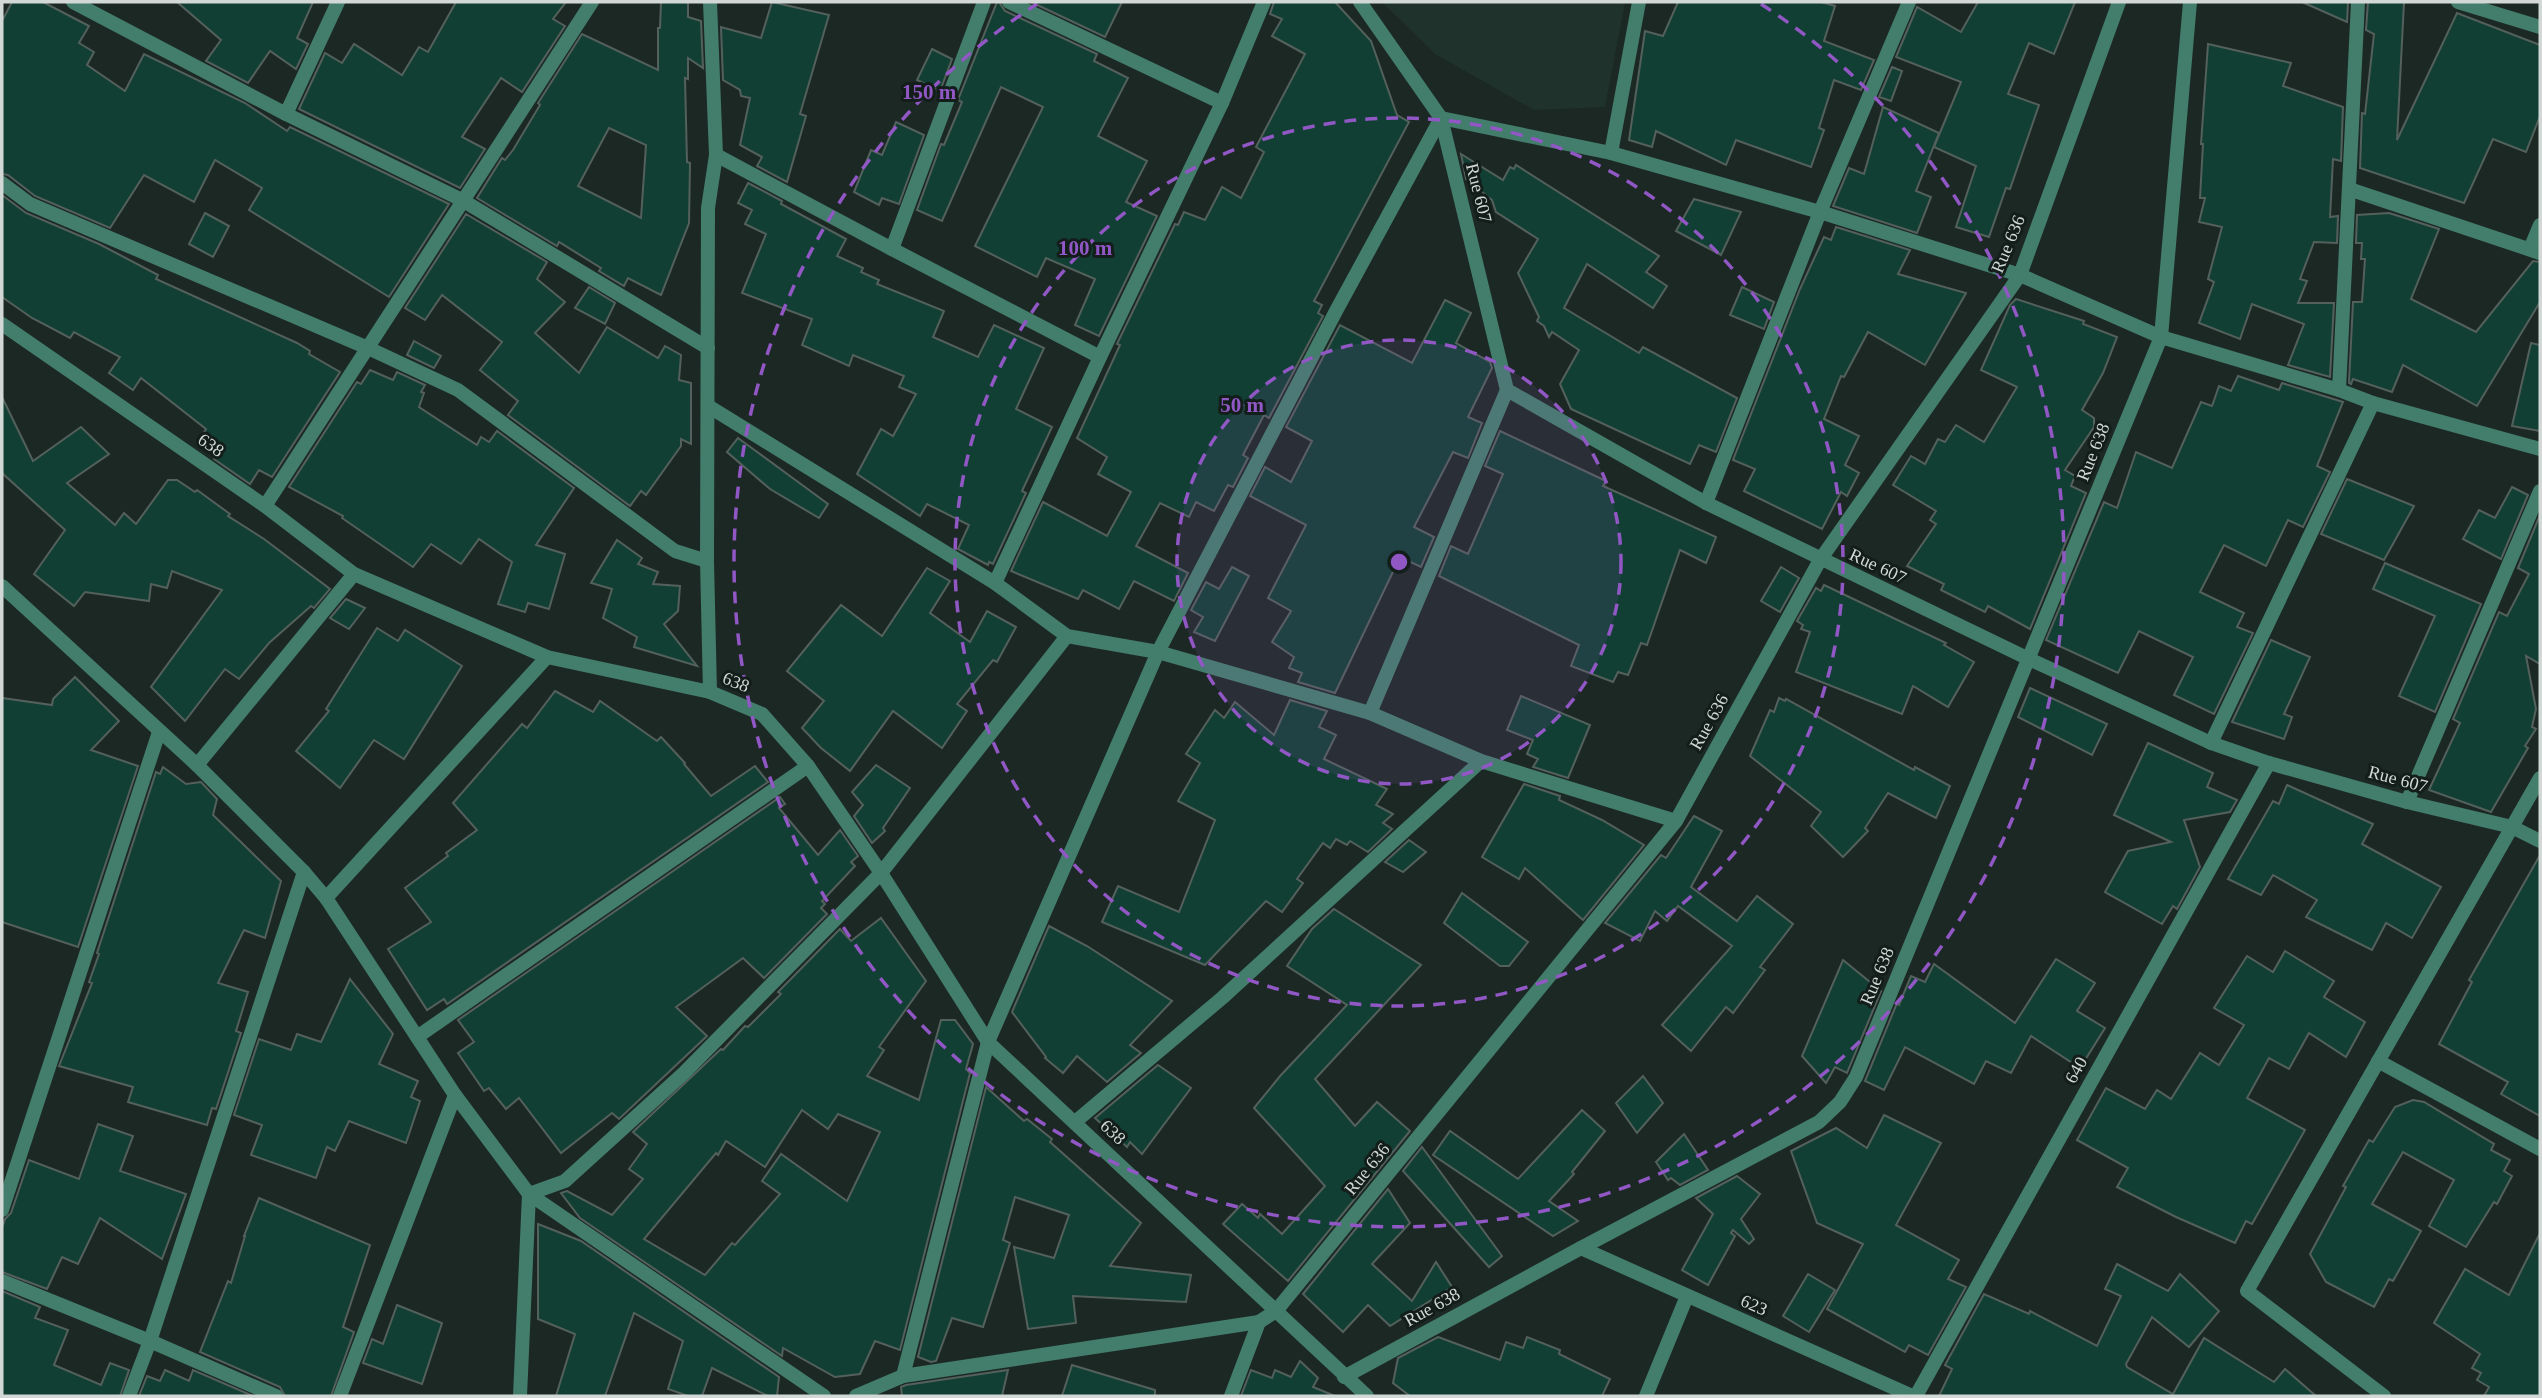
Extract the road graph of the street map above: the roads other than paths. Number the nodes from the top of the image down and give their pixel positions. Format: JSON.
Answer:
{"nodes":[{"id":1,"x":73,"y":2,"type":"edge"},
{"id":2,"x":338,"y":2,"type":"edge"},
{"id":3,"x":592,"y":2,"type":"edge"},
{"id":4,"x":710,"y":2,"type":"edge"},
{"id":5,"x":984,"y":2,"type":"edge"},
{"id":6,"x":1009,"y":2,"type":"edge"},
{"id":7,"x":1264,"y":2,"type":"edge"},
{"id":8,"x":1360,"y":2,"type":"edge"},
{"id":9,"x":1639,"y":2,"type":"edge"},
{"id":10,"x":1909,"y":2,"type":"edge"},
{"id":11,"x":2119,"y":2,"type":"edge"},
{"id":12,"x":2190,"y":2,"type":"edge"},
{"id":13,"x":2358,"y":2,"type":"edge"},
{"id":14,"x":2458,"y":2,"type":"edge"},
{"id":15,"x":2540,"y":27,"type":"edge"},
{"id":16,"x":1222,"y":103,"type":"junction"},
{"id":17,"x":286,"y":114,"type":"junction"},
{"id":18,"x":1441,"y":118,"type":"junction"},
{"id":19,"x":1611,"y":153,"type":"junction"},
{"id":20,"x":716,"y":155,"type":"junction"},
{"id":21,"x":2,"y":183,"type":"edge"},
{"id":22,"x":2349,"y":189,"type":"junction"},
{"id":23,"x":462,"y":200,"type":"junction"},
{"id":24,"x":1819,"y":212,"type":"junction"},
{"id":25,"x":2540,"y":225,"type":"edge"},
{"id":26,"x":892,"y":249,"type":"junction"},
{"id":27,"x":2535,"y":251,"type":"edge"},
{"id":28,"x":2020,"y":275,"type":"junction"},
{"id":29,"x":2,"y":324,"type":"edge"},
{"id":30,"x":2161,"y":337,"type":"junction"},
{"id":31,"x":368,"y":348,"type":"junction"},
{"id":32,"x":708,"y":348,"type":"junction"},
{"id":33,"x":1100,"y":357,"type":"junction"},
{"id":34,"x":1507,"y":390,"type":"junction"},
{"id":35,"x":2339,"y":390,"type":"junction"},
{"id":36,"x":2373,"y":403,"type":"junction"},
{"id":37,"x":708,"y":406,"type":"junction"},
{"id":38,"x":2540,"y":449,"type":"edge"},
{"id":39,"x":2540,"y":491,"type":"edge"},
{"id":40,"x":1706,"y":503,"type":"junction"},
{"id":41,"x":265,"y":506,"type":"junction"},
{"id":42,"x":1819,"y":560,"type":"junction"},
{"id":43,"x":707,"y":561,"type":"junction"},
{"id":44,"x":354,"y":574,"type":"junction"},
{"id":45,"x":995,"y":583,"type":"junction"},
{"id":46,"x":2,"y":586,"type":"edge"},
{"id":47,"x":1067,"y":636,"type":"junction"},
{"id":48,"x":1158,"y":652,"type":"junction"},
{"id":49,"x":547,"y":657,"type":"junction"},
{"id":50,"x":2029,"y":659,"type":"junction"},
{"id":51,"x":710,"y":692,"type":"junction"},
{"id":52,"x":1370,"y":713,"type":"junction"},
{"id":53,"x":159,"y":732,"type":"junction"},
{"id":54,"x":2211,"y":743,"type":"junction"},
{"id":55,"x":1481,"y":761,"type":"junction"},
{"id":56,"x":2269,"y":763,"type":"junction"},
{"id":57,"x":197,"y":765,"type":"junction"},
{"id":58,"x":808,"y":766,"type":"junction"},
{"id":59,"x":2540,"y":778,"type":"edge"},
{"id":60,"x":2407,"y":802,"type":"junction"},
{"id":61,"x":1676,"y":821,"type":"junction"},
{"id":62,"x":2512,"y":827,"type":"junction"},
{"id":63,"x":2540,"y":841,"type":"edge"},
{"id":64,"x":304,"y":872,"type":"junction"},
{"id":65,"x":881,"y":873,"type":"junction"},
{"id":66,"x":326,"y":898,"type":"junction"},
{"id":67,"x":417,"y":1037,"type":"junction"},
{"id":68,"x":988,"y":1042,"type":"junction"},
{"id":69,"x":2378,"y":1061,"type":"junction"},
{"id":70,"x":455,"y":1095,"type":"junction"},
{"id":71,"x":1074,"y":1122,"type":"junction"},
{"id":72,"x":2540,"y":1149,"type":"edge"},
{"id":73,"x":529,"y":1194,"type":"junction"},
{"id":74,"x":2,"y":1210,"type":"edge"},
{"id":75,"x":1581,"y":1248,"type":"junction"},
{"id":76,"x":2,"y":1281,"type":"edge"},
{"id":77,"x":1687,"y":1296,"type":"junction"},
{"id":78,"x":1276,"y":1311,"type":"junction"},
{"id":79,"x":1259,"y":1322,"type":"junction"},
{"id":80,"x":150,"y":1342,"type":"junction"},
{"id":81,"x":903,"y":1376,"type":"junction"},
{"id":82,"x":1344,"y":1377,"type":"junction"},
{"id":83,"x":1364,"y":1395,"type":"edge"},
{"id":84,"x":129,"y":1396,"type":"edge"},
{"id":85,"x":276,"y":1396,"type":"edge"},
{"id":86,"x":340,"y":1396,"type":"edge"},
{"id":87,"x":520,"y":1396,"type":"edge"},
{"id":88,"x":824,"y":1396,"type":"edge"},
{"id":89,"x":856,"y":1396,"type":"edge"},
{"id":90,"x":1231,"y":1396,"type":"edge"},
{"id":91,"x":1646,"y":1396,"type":"edge"},
{"id":92,"x":1914,"y":1396,"type":"edge"},
{"id":93,"x":2384,"y":1396,"type":"edge"}],
"edges":[{"from":1,"to":17,"type":"street"},
{"from":2,"to":17,"type":"street"},
{"from":3,"to":23,"type":"street"},
{"from":4,"to":20,"type":"street"},
{"from":5,"to":26,"type":"street"},
{"from":6,"to":16,"type":"street"},
{"from":7,"to":16,"type":"street"},
{"from":8,"to":18,"type":"street"},
{"from":9,"to":19,"type":"street"},
{"from":10,"to":24,"type":"street"},
{"from":11,"to":28,"type":"street","name":"Rue 636"},
{"from":12,"to":30,"type":"street","name":"Rue 638"},
{"from":13,"to":22,"type":"street"},
{"from":14,"to":15,"type":"street"},
{"from":16,"to":33,"type":"street"},
{"from":17,"to":23,"type":"street"},
{"from":18,"to":19,"type":"street"},
{"from":18,"to":34,"type":"street","name":"Rue 607"},
{"from":18,"to":48,"type":"street"},
{"from":19,"to":24,"type":"street"},
{"from":20,"to":26,"type":"street"},
{"from":20,"to":32,"type":"street"},
{"from":21,"to":31,"type":"street"},
{"from":22,"to":27,"type":"street"},
{"from":22,"to":35,"type":"street"},
{"from":23,"to":31,"type":"street"},
{"from":23,"to":32,"type":"street"},
{"from":24,"to":28,"type":"street"},
{"from":24,"to":40,"type":"street"},
{"from":25,"to":27,"type":"street"},
{"from":26,"to":33,"type":"street"},
{"from":28,"to":30,"type":"street"},
{"from":28,"to":42,"type":"street","name":"Rue 636"},
{"from":29,"to":41,"type":"street","name":"638"},
{"from":30,"to":35,"type":"street"},
{"from":30,"to":50,"type":"street","name":"Rue 638"},
{"from":31,"to":41,"type":"street"},
{"from":31,"to":43,"type":"street"},
{"from":32,"to":37,"type":"street"},
{"from":33,"to":45,"type":"street"},
{"from":34,"to":40,"type":"street","name":"Rue 607"},
{"from":34,"to":52,"type":"street"},
{"from":35,"to":36,"type":"street"},
{"from":36,"to":38,"type":"street"},
{"from":36,"to":54,"type":"street"},
{"from":37,"to":43,"type":"street"},
{"from":37,"to":45,"type":"street"},
{"from":39,"to":60,"type":"street"},
{"from":40,"to":42,"type":"street","name":"Rue 607"},
{"from":41,"to":44,"type":"street","name":"638"},
{"from":42,"to":50,"type":"street","name":"Rue 607"},
{"from":42,"to":61,"type":"street","name":"Rue 636"},
{"from":43,"to":51,"type":"street"},
{"from":44,"to":49,"type":"street","name":"638"},
{"from":44,"to":57,"type":"street"},
{"from":45,"to":47,"type":"street"},
{"from":46,"to":53,"type":"street"},
{"from":47,"to":48,"type":"street"},
{"from":47,"to":65,"type":"street"},
{"from":48,"to":52,"type":"street"},
{"from":48,"to":68,"type":"street"},
{"from":49,"to":51,"type":"street","name":"638"},
{"from":49,"to":66,"type":"street"},
{"from":50,"to":54,"type":"street","name":"Rue 607"},
{"from":50,"to":75,"type":"street","name":"Rue 638"},
{"from":51,"to":58,"type":"street","name":"638"},
{"from":52,"to":55,"type":"street"},
{"from":53,"to":57,"type":"street"},
{"from":53,"to":74,"type":"street"},
{"from":54,"to":56,"type":"street","name":"Rue 607"},
{"from":55,"to":61,"type":"street"},
{"from":55,"to":71,"type":"street"},
{"from":56,"to":60,"type":"street","name":"Rue 607"},
{"from":56,"to":92,"type":"street","name":"640"},
{"from":57,"to":64,"type":"street"},
{"from":58,"to":65,"type":"street","name":"638"},
{"from":58,"to":67,"type":"street"},
{"from":59,"to":62,"type":"street"},
{"from":60,"to":62,"type":"street","name":"Rue 607"},
{"from":61,"to":78,"type":"street","name":"Rue 636"},
{"from":62,"to":63,"type":"street","name":"Rue 607"},
{"from":62,"to":69,"type":"street"},
{"from":64,"to":66,"type":"street"},
{"from":64,"to":80,"type":"street"},
{"from":65,"to":68,"type":"street","name":"638"},
{"from":65,"to":73,"type":"street"},
{"from":66,"to":67,"type":"street"},
{"from":67,"to":70,"type":"street"},
{"from":68,"to":71,"type":"street","name":"638"},
{"from":68,"to":81,"type":"street"},
{"from":69,"to":72,"type":"street"},
{"from":69,"to":93,"type":"street"},
{"from":70,"to":73,"type":"street"},
{"from":70,"to":86,"type":"street"},
{"from":71,"to":78,"type":"street","name":"638"},
{"from":73,"to":87,"type":"street"},
{"from":73,"to":88,"type":"street"},
{"from":75,"to":77,"type":"street","name":"623"},
{"from":75,"to":82,"type":"street","name":"Rue 638"},
{"from":76,"to":80,"type":"street"},
{"from":77,"to":91,"type":"street"},
{"from":77,"to":92,"type":"street","name":"623"},
{"from":78,"to":79,"type":"street","name":"Rue 636"},
{"from":78,"to":82,"type":"street","name":"638"},
{"from":79,"to":81,"type":"street"},
{"from":79,"to":90,"type":"street"},
{"from":80,"to":84,"type":"street"},
{"from":80,"to":85,"type":"street"},
{"from":81,"to":89,"type":"street"},
{"from":82,"to":83,"type":"street","name":"638"}]}
